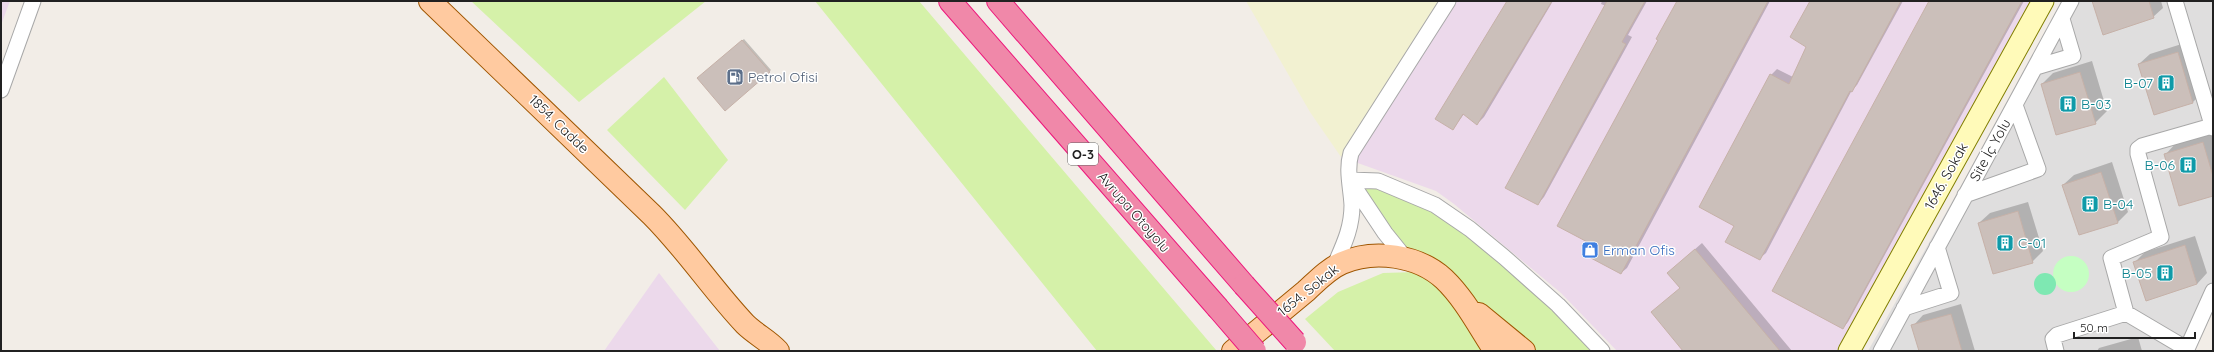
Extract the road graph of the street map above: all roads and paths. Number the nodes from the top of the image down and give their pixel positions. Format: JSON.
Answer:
{"nodes":[{"id":1,"x":33,"y":1,"type":"edge"},
{"id":2,"x":430,"y":1,"type":"edge"},
{"id":3,"x":950,"y":1,"type":"edge"},
{"id":4,"x":998,"y":1,"type":"edge"},
{"id":5,"x":1448,"y":1,"type":"edge"},
{"id":6,"x":2043,"y":1,"type":"edge"},
{"id":7,"x":2071,"y":1,"type":"edge"},
{"id":8,"x":2175,"y":1,"type":"edge"},
{"id":9,"x":2062,"y":19,"type":"junction"},
{"id":10,"x":2036,"y":67,"type":"junction"},
{"id":11,"x":1,"y":90,"type":"edge"},
{"id":12,"x":2015,"y":105,"type":"junction"},
{"id":13,"x":2213,"y":127,"type":"edge"},
{"id":14,"x":1350,"y":180,"type":"junction"},
{"id":15,"x":1965,"y":195,"type":"junction"},
{"id":16,"x":1937,"y":247,"type":"junction"},
{"id":17,"x":1406,"y":259,"type":"junction"},
{"id":18,"x":1334,"y":267,"type":"junction"},
{"id":19,"x":2213,"y":291,"type":"edge"},
{"id":20,"x":1462,"y":300,"type":"junction"},
{"id":21,"x":1904,"y":308,"type":"junction"},
{"id":22,"x":2126,"y":313,"type":"junction"},
{"id":23,"x":746,"y":325,"type":"junction"},
{"id":24,"x":1299,"y":346,"type":"edge"},
{"id":25,"x":1884,"y":349,"type":"edge"},
{"id":26,"x":2187,"y":350,"type":"edge"},
{"id":27,"x":753,"y":351,"type":"edge"},
{"id":28,"x":778,"y":351,"type":"edge"},
{"id":29,"x":1233,"y":351,"type":"edge"},
{"id":30,"x":1255,"y":351,"type":"edge"},
{"id":31,"x":1495,"y":351,"type":"edge"},
{"id":32,"x":1524,"y":351,"type":"edge"},
{"id":33,"x":1602,"y":351,"type":"edge"},
{"id":34,"x":1849,"y":351,"type":"edge"},
{"id":35,"x":2056,"y":351,"type":"edge"}],
"edges":[{"from":1,"to":11,"type":"street"},
{"from":2,"to":23,"type":"main road","name":"1854. Cadde"},
{"from":3,"to":30,"type":"highway","name":"Avrupa Otoyolu","number":"O-3","bridge":true},
{"from":4,"to":24,"type":"highway","number":"O-3","bridge":true},
{"from":5,"to":14,"type":"street"},
{"from":6,"to":34,"type":"street","name":"1646. Sokak"},
{"from":7,"to":9,"type":"street","name":"Site İç Yolu"},
{"from":8,"to":13,"type":"street"},
{"from":9,"to":10,"type":"street","name":"Site İç Yolu"},
{"from":9,"to":10,"type":"street"},
{"from":10,"to":12,"type":"street","name":"Site İç Yolu"},
{"from":12,"to":15,"type":"street","name":"Site İç Yolu"},
{"from":12,"to":15,"type":"street","name":"Site İç Yolu"},
{"from":13,"to":22,"type":"street"},
{"from":14,"to":17,"type":"street"},
{"from":14,"to":18,"type":"street"},
{"from":14,"to":33,"type":"street"},
{"from":15,"to":16,"type":"street","name":"Site İç Yolu"},
{"from":16,"to":21,"type":"street","name":"Site İç Yolu"},
{"from":16,"to":21,"type":"street"},
{"from":17,"to":18,"type":"main road","name":"1654. Sokak"},
{"from":17,"to":20,"type":"main road","name":"1654. Sokak"},
{"from":18,"to":29,"type":"main road","name":"1654. Sokak"},
{"from":19,"to":26,"type":"street"},
{"from":20,"to":31,"type":"main road","name":"1654. Sokak"},
{"from":20,"to":32,"type":"main road"},
{"from":21,"to":25,"type":"street","name":"Site İç Yolu"},
{"from":22,"to":26,"type":"street"},
{"from":22,"to":35,"type":"street"},
{"from":23,"to":27,"type":"main road"},
{"from":23,"to":28,"type":"main road"}]}
